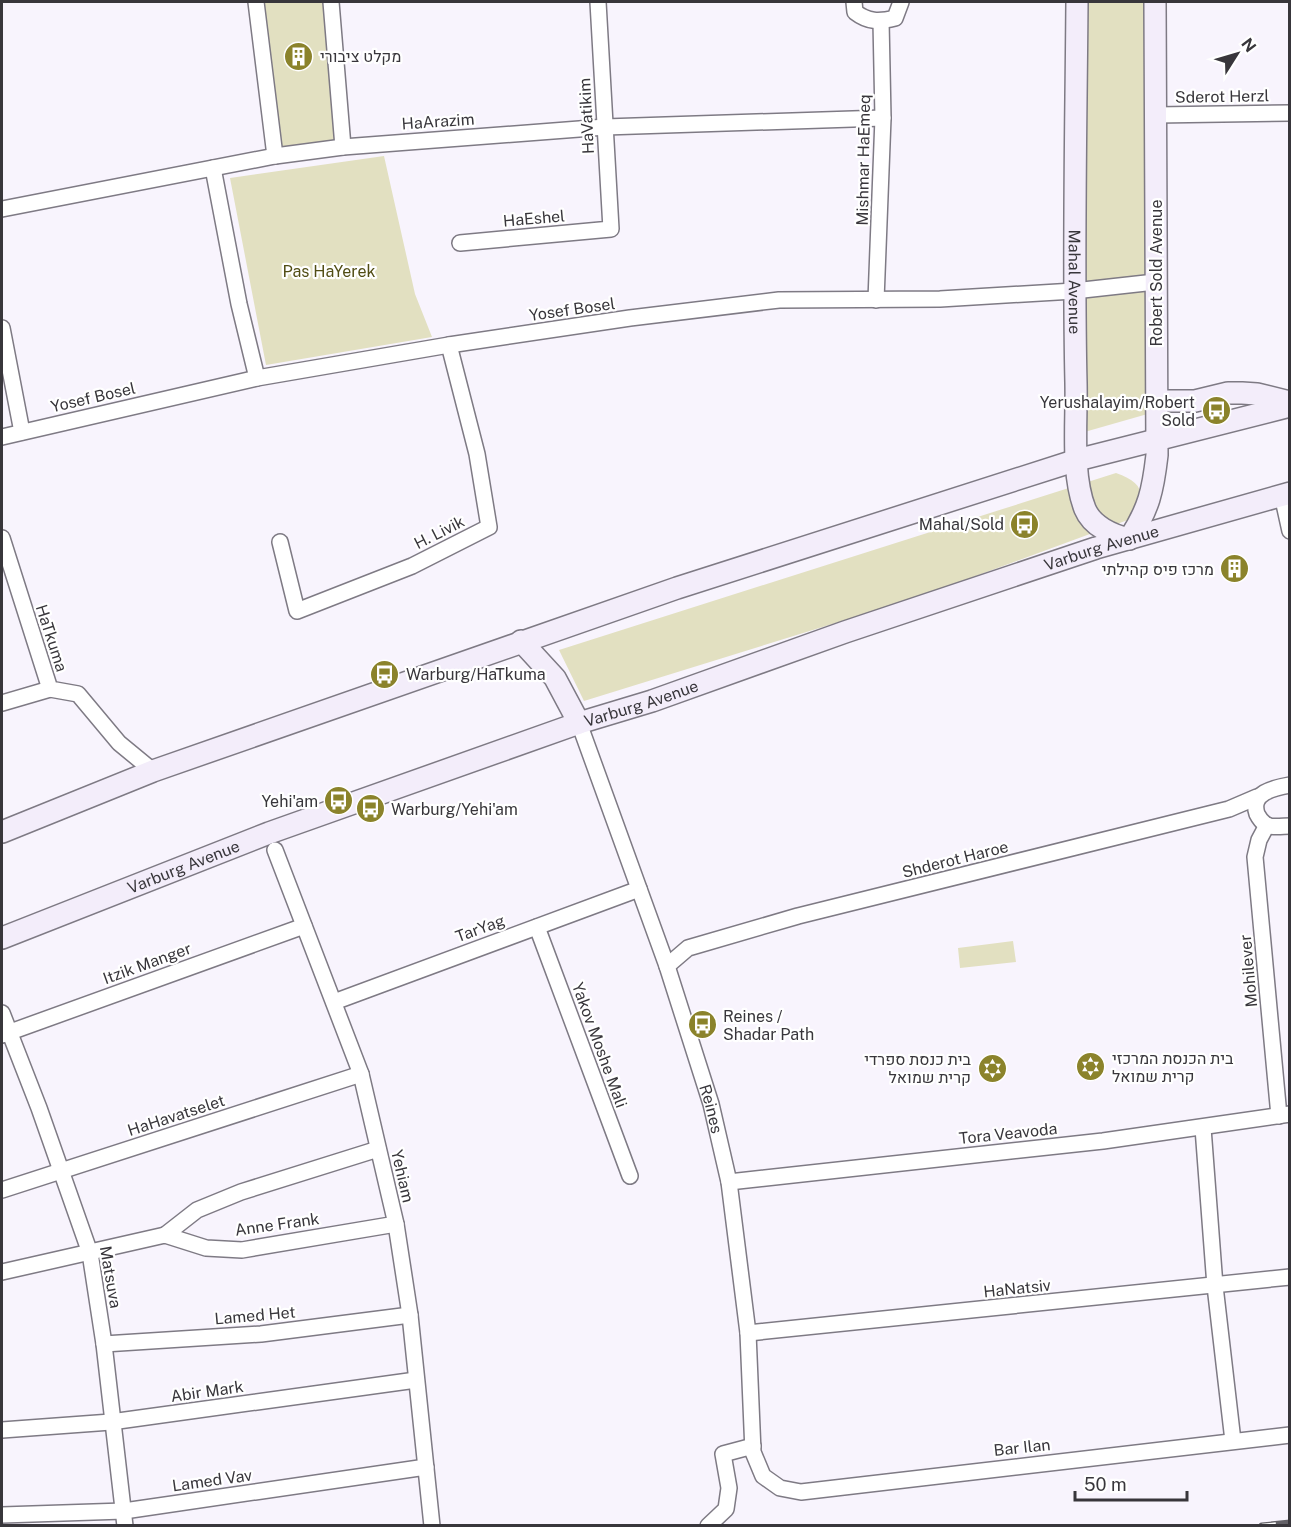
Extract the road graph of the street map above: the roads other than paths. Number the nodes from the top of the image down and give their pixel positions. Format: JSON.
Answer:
{"nodes":[{"id":1,"x":256,"y":2,"type":"edge"},
{"id":2,"x":331,"y":2,"type":"edge"},
{"id":3,"x":598,"y":2,"type":"edge"},
{"id":4,"x":854,"y":2,"type":"edge"},
{"id":5,"x":902,"y":2,"type":"edge"},
{"id":6,"x":1077,"y":2,"type":"edge"},
{"id":7,"x":1155,"y":2,"type":"edge"},
{"id":8,"x":881,"y":21,"type":"junction"},
{"id":9,"x":1290,"y":113,"type":"edge"},
{"id":10,"x":1156,"y":115,"type":"junction"},
{"id":11,"x":883,"y":118,"type":"junction"},
{"id":12,"x":605,"y":127,"type":"junction"},
{"id":13,"x":343,"y":147,"type":"junction"},
{"id":14,"x":275,"y":156,"type":"junction"},
{"id":15,"x":213,"y":168,"type":"junction"},
{"id":16,"x":2,"y":209,"type":"edge"},
{"id":17,"x":610,"y":229,"type":"joint"},
{"id":18,"x":460,"y":243,"type":"dead end"},
{"id":19,"x":1155,"y":282,"type":"junction"},
{"id":20,"x":1074,"y":291,"type":"junction"},
{"id":21,"x":876,"y":300,"type":"junction"},
{"id":22,"x":2,"y":328,"type":"edge"},
{"id":23,"x":448,"y":345,"type":"junction"},
{"id":24,"x":257,"y":378,"type":"junction"},
{"id":25,"x":1157,"y":401,"type":"junction"},
{"id":26,"x":1290,"y":404,"type":"edge"},
{"id":27,"x":1076,"y":416,"type":"junction"},
{"id":28,"x":22,"y":432,"type":"junction"},
{"id":29,"x":2,"y":437,"type":"edge"},
{"id":30,"x":1157,"y":441,"type":"junction"},
{"id":31,"x":1077,"y":460,"type":"junction"},
{"id":32,"x":1035,"y":474,"type":"junction"},
{"id":33,"x":1286,"y":494,"type":"edge"},
{"id":34,"x":1290,"y":531,"type":"edge"},
{"id":35,"x":2,"y":538,"type":"edge"},
{"id":36,"x":1129,"y":539,"type":"junction"},
{"id":37,"x":280,"y":542,"type":"dead end"},
{"id":38,"x":521,"y":641,"type":"junction"},
{"id":39,"x":50,"y":689,"type":"junction"},
{"id":40,"x":2,"y":704,"type":"edge"},
{"id":41,"x":579,"y":723,"type":"junction"},
{"id":42,"x":551,"y":733,"type":"junction"},
{"id":43,"x":591,"y":755,"type":"junction"},
{"id":44,"x":153,"y":771,"type":"junction"},
{"id":45,"x":1290,"y":785,"type":"edge"},
{"id":46,"x":1257,"y":797,"type":"junction"},
{"id":47,"x":1267,"y":825,"type":"junction"},
{"id":48,"x":1290,"y":826,"type":"edge"},
{"id":49,"x":2,"y":832,"type":"edge"},
{"id":50,"x":275,"y":850,"type":"dead end"},
{"id":51,"x":639,"y":889,"type":"junction"},
{"id":52,"x":304,"y":926,"type":"junction"},
{"id":53,"x":537,"y":927,"type":"junction"},
{"id":54,"x":2,"y":938,"type":"edge"},
{"id":55,"x":667,"y":966,"type":"junction"},
{"id":56,"x":334,"y":1002,"type":"junction"},
{"id":57,"x":2,"y":1013,"type":"edge"},
{"id":58,"x":5,"y":1033,"type":"edge"},
{"id":59,"x":362,"y":1074,"type":"junction"},
{"id":60,"x":1284,"y":1115,"type":"edge"},
{"id":61,"x":1203,"y":1128,"type":"junction"},
{"id":62,"x":378,"y":1149,"type":"junction"},
{"id":63,"x":61,"y":1170,"type":"junction"},
{"id":64,"x":630,"y":1176,"type":"dead end"},
{"id":65,"x":729,"y":1182,"type":"junction"},
{"id":66,"x":2,"y":1190,"type":"edge"},
{"id":67,"x":396,"y":1224,"type":"junction"},
{"id":68,"x":165,"y":1235,"type":"junction"},
{"id":69,"x":90,"y":1253,"type":"junction"},
{"id":70,"x":2,"y":1272,"type":"edge"},
{"id":71,"x":1290,"y":1277,"type":"edge"},
{"id":72,"x":1215,"y":1286,"type":"junction"},
{"id":73,"x":410,"y":1315,"type":"junction"},
{"id":74,"x":748,"y":1333,"type":"junction"},
{"id":75,"x":104,"y":1344,"type":"junction"},
{"id":76,"x":416,"y":1380,"type":"junction"},
{"id":77,"x":111,"y":1422,"type":"junction"},
{"id":78,"x":2,"y":1430,"type":"edge"},
{"id":79,"x":1290,"y":1435,"type":"edge"},
{"id":80,"x":1233,"y":1441,"type":"junction"},
{"id":81,"x":753,"y":1446,"type":"junction"},
{"id":82,"x":426,"y":1467,"type":"junction"},
{"id":83,"x":763,"y":1476,"type":"joint"},
{"id":84,"x":2,"y":1515,"type":"edge"},
{"id":85,"x":124,"y":1518,"type":"edge"},
{"id":86,"x":432,"y":1526,"type":"edge"},
{"id":87,"x":708,"y":1526,"type":"edge"}],
"edges":[{"from":1,"to":14,"type":"street"},
{"from":2,"to":13,"type":"street"},
{"from":3,"to":12,"type":"street","name":"HaVatikim"},
{"from":4,"to":8,"type":"street"},
{"from":5,"to":8,"type":"street"},
{"from":6,"to":20,"type":"main road","name":"Mahal Avenue"},
{"from":7,"to":10,"type":"main road","name":"Robert Sold Avenue"},
{"from":8,"to":11,"type":"street","name":"Mishmar HaEmeq"},
{"from":9,"to":10,"type":"street","name":"Sderot Herzl"},
{"from":10,"to":19,"type":"main road","name":"Robert Sold Avenue"},
{"from":11,"to":12,"type":"street","name":"HaArazim"},
{"from":11,"to":21,"type":"street","name":"Mishmar HaEmeq"},
{"from":12,"to":13,"type":"street","name":"HaArazim"},
{"from":12,"to":17,"type":"street","name":"HaVatikim"},
{"from":13,"to":14,"type":"street","name":"HaArazim"},
{"from":14,"to":15,"type":"street","name":"HaArazim"},
{"from":15,"to":16,"type":"street","name":"HaArazim"},
{"from":15,"to":24,"type":"street"},
{"from":17,"to":18,"type":"street","name":"HaEshel"},
{"from":19,"to":20,"type":"street","name":"Yosef Bosel"},
{"from":19,"to":25,"type":"main road","name":"Robert Sold Avenue"},
{"from":20,"to":21,"type":"street","name":"Yosef Bosel"},
{"from":20,"to":27,"type":"main road","name":"Mahal Avenue"},
{"from":21,"to":23,"type":"street","name":"Yosef Bosel"},
{"from":22,"to":28,"type":"street"},
{"from":23,"to":24,"type":"street","name":"Yosef Bosel"},
{"from":23,"to":37,"type":"street","name":"H. Livik"},
{"from":24,"to":28,"type":"street","name":"Yosef Bosel"},
{"from":25,"to":26,"type":"main road"},
{"from":25,"to":30,"type":"main road","name":"Robert Sold Avenue"},
{"from":26,"to":30,"type":"main road"},
{"from":27,"to":31,"type":"main road","name":"Mahal Avenue"},
{"from":27,"to":32,"type":"main road"},
{"from":28,"to":29,"type":"street","name":"Yosef Bosel"},
{"from":30,"to":31,"type":"main road"},
{"from":30,"to":36,"type":"main road","name":"Robert Sold Avenue"},
{"from":31,"to":32,"type":"main road"},
{"from":31,"to":36,"type":"main road","name":"Mahal Avenue"},
{"from":32,"to":38,"type":"main road"},
{"from":33,"to":34,"type":"street"},
{"from":33,"to":36,"type":"main road","name":"Varburg Avenue"},
{"from":35,"to":39,"type":"street","name":"HaTkuma"},
{"from":36,"to":41,"type":"main road","name":"Varburg Avenue"},
{"from":38,"to":41,"type":"main road","name":"Reines"},
{"from":38,"to":44,"type":"main road"},
{"from":39,"to":40,"type":"street"},
{"from":39,"to":44,"type":"street","name":"HaTkuma"},
{"from":41,"to":42,"type":"main road","name":"Varburg Avenue"},
{"from":41,"to":43,"type":"street","name":"Reines"},
{"from":42,"to":43,"type":"street"},
{"from":42,"to":54,"type":"main road","name":"Varburg Avenue"},
{"from":43,"to":51,"type":"street","name":"Reines"},
{"from":44,"to":49,"type":"main road"},
{"from":45,"to":46,"type":"street","name":"Shderot Haroe"},
{"from":46,"to":47,"type":"street"},
{"from":46,"to":55,"type":"street","name":"Shderot Haroe"},
{"from":47,"to":48,"type":"street"},
{"from":47,"to":60,"type":"street","name":"Mohilever"},
{"from":50,"to":52,"type":"street","name":"Yehiam"},
{"from":51,"to":53,"type":"street","name":"TarYag"},
{"from":51,"to":55,"type":"street","name":"Reines"},
{"from":52,"to":56,"type":"street","name":"Yehiam"},
{"from":52,"to":58,"type":"street","name":"Itzik Manger"},
{"from":53,"to":56,"type":"street","name":"TarYag"},
{"from":53,"to":64,"type":"street","name":"Yakov Moshe Mali"},
{"from":55,"to":65,"type":"street","name":"Reines"},
{"from":56,"to":59,"type":"street","name":"Yehiam"},
{"from":57,"to":58,"type":"street","name":"Matsuva"},
{"from":58,"to":63,"type":"street","name":"Matsuva"},
{"from":59,"to":62,"type":"street","name":"Yehiam"},
{"from":59,"to":63,"type":"street","name":"HaHavatselet"},
{"from":60,"to":61,"type":"street","name":"Tora Veavoda"},
{"from":61,"to":65,"type":"street","name":"Tora Veavoda"},
{"from":61,"to":72,"type":"street"},
{"from":62,"to":67,"type":"street","name":"Yehiam"},
{"from":62,"to":68,"type":"street","name":"Anne Frank"},
{"from":63,"to":66,"type":"street","name":"HaHavatselet"},
{"from":63,"to":69,"type":"street","name":"Matsuva"},
{"from":65,"to":74,"type":"street","name":"Reines"},
{"from":67,"to":68,"type":"street","name":"Anne Frank"},
{"from":67,"to":73,"type":"street","name":"Yehiam"},
{"from":68,"to":69,"type":"street","name":"Anne Frank"},
{"from":69,"to":70,"type":"street","name":"Anne Frank"},
{"from":69,"to":75,"type":"street","name":"Matsuva"},
{"from":71,"to":72,"type":"street","name":"HaNatsiv"},
{"from":72,"to":74,"type":"street","name":"HaNatsiv"},
{"from":72,"to":80,"type":"street"},
{"from":73,"to":75,"type":"street","name":"Lamed Het"},
{"from":73,"to":76,"type":"street","name":"Yehiam"},
{"from":74,"to":81,"type":"street","name":"Reines"},
{"from":75,"to":77,"type":"street","name":"Matsuva"},
{"from":76,"to":77,"type":"street","name":"Abir Mark"},
{"from":76,"to":82,"type":"street","name":"Yehiam"},
{"from":77,"to":78,"type":"street","name":"Abir Mark"},
{"from":77,"to":85,"type":"street","name":"Matsuva"},
{"from":79,"to":80,"type":"street","name":"Bar Ilan"},
{"from":80,"to":83,"type":"street","name":"Bar Ilan"},
{"from":81,"to":83,"type":"street","name":"Reines"},
{"from":81,"to":87,"type":"street"},
{"from":82,"to":85,"type":"street","name":"Lamed Vav"},
{"from":82,"to":86,"type":"street","name":"Yehiam"},
{"from":84,"to":85,"type":"street","name":"Lamed Vav"}]}
